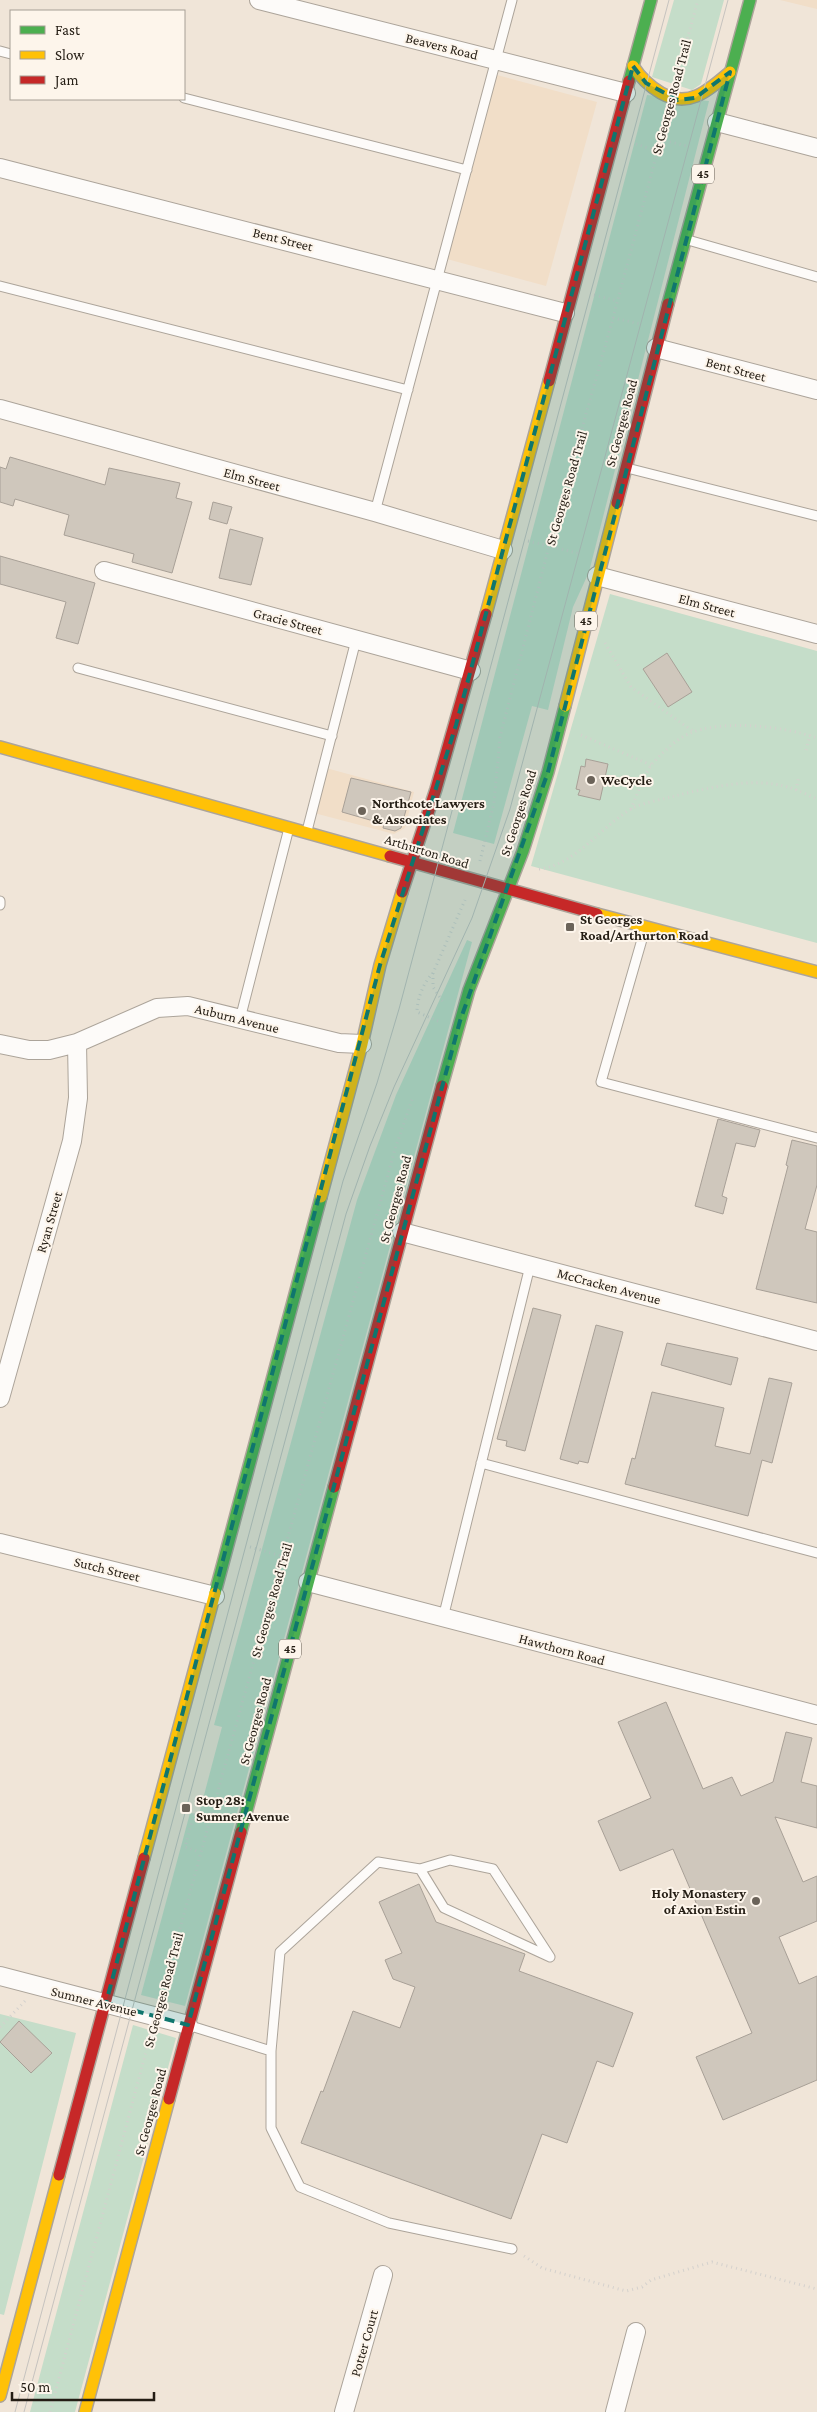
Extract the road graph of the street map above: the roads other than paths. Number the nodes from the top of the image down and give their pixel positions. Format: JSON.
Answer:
{"nodes":[{"id":1,"x":259,"y":0,"type":"edge"},
{"id":2,"x":512,"y":0,"type":"edge"},
{"id":3,"x":651,"y":0,"type":"edge"},
{"id":4,"x":750,"y":0,"type":"edge"},
{"id":5,"x":496,"y":60,"type":"junction"},
{"id":6,"x":633,"y":66,"type":"junction"},
{"id":7,"x":730,"y":72,"type":"junction"},
{"id":8,"x":626,"y":92,"type":"junction"},
{"id":9,"x":185,"y":98,"type":"edge"},
{"id":10,"x":717,"y":122,"type":"junction"},
{"id":11,"x":817,"y":148,"type":"edge"},
{"id":12,"x":0,"y":168,"type":"edge"},
{"id":13,"x":467,"y":170,"type":"junction"},
{"id":14,"x":685,"y":239,"type":"junction"},
{"id":15,"x":817,"y":277,"type":"edge"},
{"id":16,"x":437,"y":279,"type":"junction"},
{"id":17,"x":0,"y":286,"type":"edge"},
{"id":18,"x":565,"y":313,"type":"junction"},
{"id":19,"x":656,"y":348,"type":"junction"},
{"id":20,"x":408,"y":390,"type":"junction"},
{"id":21,"x":817,"y":390,"type":"edge"},
{"id":22,"x":0,"y":409,"type":"edge"},
{"id":23,"x":625,"y":467,"type":"junction"},
{"id":24,"x":375,"y":512,"type":"junction"},
{"id":25,"x":817,"y":516,"type":"edge"},
{"id":26,"x":505,"y":543,"type":"junction"},
{"id":27,"x":599,"y":567,"type":"junction"},
{"id":28,"x":104,"y":570,"type":"dead end"},
{"id":29,"x":817,"y":634,"type":"edge"},
{"id":30,"x":356,"y":640,"type":"junction"},
{"id":31,"x":78,"y":668,"type":"dead end"},
{"id":32,"x":471,"y":671,"type":"junction"},
{"id":33,"x":332,"y":736,"type":"junction"},
{"id":34,"x":0,"y":747,"type":"edge"},
{"id":35,"x":289,"y":827,"type":"junction"},
{"id":36,"x":307,"y":832,"type":"junction"},
{"id":37,"x":412,"y":863,"type":"junction"},
{"id":38,"x":507,"y":890,"type":"junction"},
{"id":39,"x":0,"y":902,"type":"edge"},
{"id":40,"x":0,"y":906,"type":"edge"},
{"id":41,"x":646,"y":927,"type":"junction"},
{"id":42,"x":817,"y":972,"type":"edge"},
{"id":43,"x":240,"y":1019,"type":"junction"},
{"id":44,"x":76,"y":1043,"type":"junction"},
{"id":45,"x":0,"y":1044,"type":"edge"},
{"id":46,"x":362,"y":1044,"type":"junction"},
{"id":47,"x":817,"y":1138,"type":"edge"},
{"id":48,"x":402,"y":1232,"type":"junction"},
{"id":49,"x":530,"y":1266,"type":"junction"},
{"id":50,"x":817,"y":1341,"type":"edge"},
{"id":51,"x":0,"y":1398,"type":"edge"},
{"id":52,"x":481,"y":1463,"type":"junction"},
{"id":53,"x":0,"y":1543,"type":"edge"},
{"id":54,"x":817,"y":1553,"type":"edge"},
{"id":55,"x":308,"y":1582,"type":"junction"},
{"id":56,"x":215,"y":1596,"type":"junction"},
{"id":57,"x":443,"y":1618,"type":"junction"},
{"id":58,"x":817,"y":1715,"type":"edge"},
{"id":59,"x":420,"y":1869,"type":"junction"},
{"id":60,"x":0,"y":1976,"type":"edge"},
{"id":61,"x":106,"y":2003,"type":"junction"},
{"id":62,"x":188,"y":2025,"type":"junction"},
{"id":63,"x":270,"y":2051,"type":"junction"},
{"id":64,"x":512,"y":2248,"type":"road end"},
{"id":65,"x":383,"y":2275,"type":"dead end"},
{"id":66,"x":636,"y":2332,"type":"dead end"},
{"id":67,"x":0,"y":2396,"type":"edge"},
{"id":68,"x":85,"y":2412,"type":"edge"},
{"id":69,"x":344,"y":2412,"type":"edge"},
{"id":70,"x":615,"y":2412,"type":"edge"}],
"edges":[{"from":1,"to":5,"type":"street","name":"Beavers Road"},
{"from":2,"to":5,"type":"lane"},
{"from":3,"to":6,"type":"main road"},
{"from":4,"to":7,"type":"main road","name":"St Georges Road","number":"45"},
{"from":5,"to":8,"type":"street","name":"Beavers Road"},
{"from":5,"to":13,"type":"lane"},
{"from":6,"to":7,"type":"main road"},
{"from":6,"to":8,"type":"main road"},
{"from":7,"to":10,"type":"main road","name":"St Georges Road","number":"45"},
{"from":8,"to":18,"type":"main road"},
{"from":9,"to":13,"type":"lane"},
{"from":10,"to":11,"type":"street"},
{"from":10,"to":14,"type":"main road","name":"St Georges Road","number":"45"},
{"from":12,"to":16,"type":"street","name":"Bent Street"},
{"from":13,"to":16,"type":"lane"},
{"from":14,"to":15,"type":"lane"},
{"from":14,"to":19,"type":"main road","name":"St Georges Road","number":"45"},
{"from":16,"to":18,"type":"street","name":"Bent Street"},
{"from":16,"to":20,"type":"lane"},
{"from":17,"to":20,"type":"lane"},
{"from":18,"to":26,"type":"main road"},
{"from":19,"to":21,"type":"street","name":"Bent Street"},
{"from":19,"to":23,"type":"main road","name":"St Georges Road","number":"45"},
{"from":20,"to":24,"type":"lane"},
{"from":22,"to":24,"type":"street","name":"Elm Street"},
{"from":23,"to":25,"type":"lane"},
{"from":23,"to":27,"type":"main road","name":"St Georges Road","number":"45"},
{"from":24,"to":26,"type":"street","name":"Elm Street"},
{"from":26,"to":32,"type":"main road"},
{"from":27,"to":29,"type":"street","name":"Elm Street"},
{"from":27,"to":38,"type":"main road","name":"St Georges Road","number":"45"},
{"from":28,"to":30,"type":"street","name":"Gracie Street"},
{"from":30,"to":32,"type":"street","name":"Gracie Street"},
{"from":30,"to":33,"type":"lane"},
{"from":31,"to":33,"type":"lane"},
{"from":32,"to":37,"type":"main road"},
{"from":33,"to":36,"type":"lane"},
{"from":34,"to":35,"type":"main road","name":"Arthurton Road"},
{"from":35,"to":36,"type":"main road","name":"Arthurton Road"},
{"from":35,"to":43,"type":"lane"},
{"from":36,"to":37,"type":"main road","name":"Arthurton Road"},
{"from":37,"to":38,"type":"main road","name":"Arthurton Road"},
{"from":37,"to":46,"type":"main road"},
{"from":38,"to":41,"type":"main road","name":"Arthurton Road"},
{"from":38,"to":48,"type":"main road","name":"St Georges Road","number":"45"},
{"from":39,"to":40,"type":"lane"},
{"from":41,"to":42,"type":"main road","name":"Arthurton Road"},
{"from":41,"to":47,"type":"lane"},
{"from":43,"to":44,"type":"street","name":"Auburn Avenue"},
{"from":43,"to":46,"type":"street","name":"Auburn Avenue"},
{"from":44,"to":45,"type":"street","name":"Auburn Avenue"},
{"from":44,"to":51,"type":"street","name":"Ryan Street"},
{"from":46,"to":56,"type":"main road"},
{"from":48,"to":49,"type":"street","name":"McCracken Avenue"},
{"from":48,"to":55,"type":"main road","name":"St Georges Road","number":"45"},
{"from":49,"to":50,"type":"street","name":"McCracken Avenue"},
{"from":49,"to":52,"type":"lane"},
{"from":52,"to":54,"type":"lane"},
{"from":52,"to":57,"type":"lane"},
{"from":53,"to":56,"type":"street","name":"Sutch Street"},
{"from":55,"to":57,"type":"street","name":"Hawthorn Road"},
{"from":55,"to":62,"type":"main road","name":"St Georges Road","number":"45"},
{"from":56,"to":61,"type":"main road"},
{"from":57,"to":58,"type":"street","name":"Hawthorn Road"},
{"from":59,"to":59,"type":"lane"},
{"from":59,"to":63,"type":"lane"},
{"from":60,"to":61,"type":"street","name":"Sumner Avenue"},
{"from":61,"to":62,"type":"street","name":"Sumner Avenue"},
{"from":61,"to":67,"type":"main road"},
{"from":62,"to":63,"type":"lane"},
{"from":62,"to":68,"type":"main road","name":"St Georges Road","number":"45"},
{"from":63,"to":64,"type":"lane"},
{"from":65,"to":69,"type":"street","name":"Potter Court"},
{"from":66,"to":70,"type":"street"}]}
